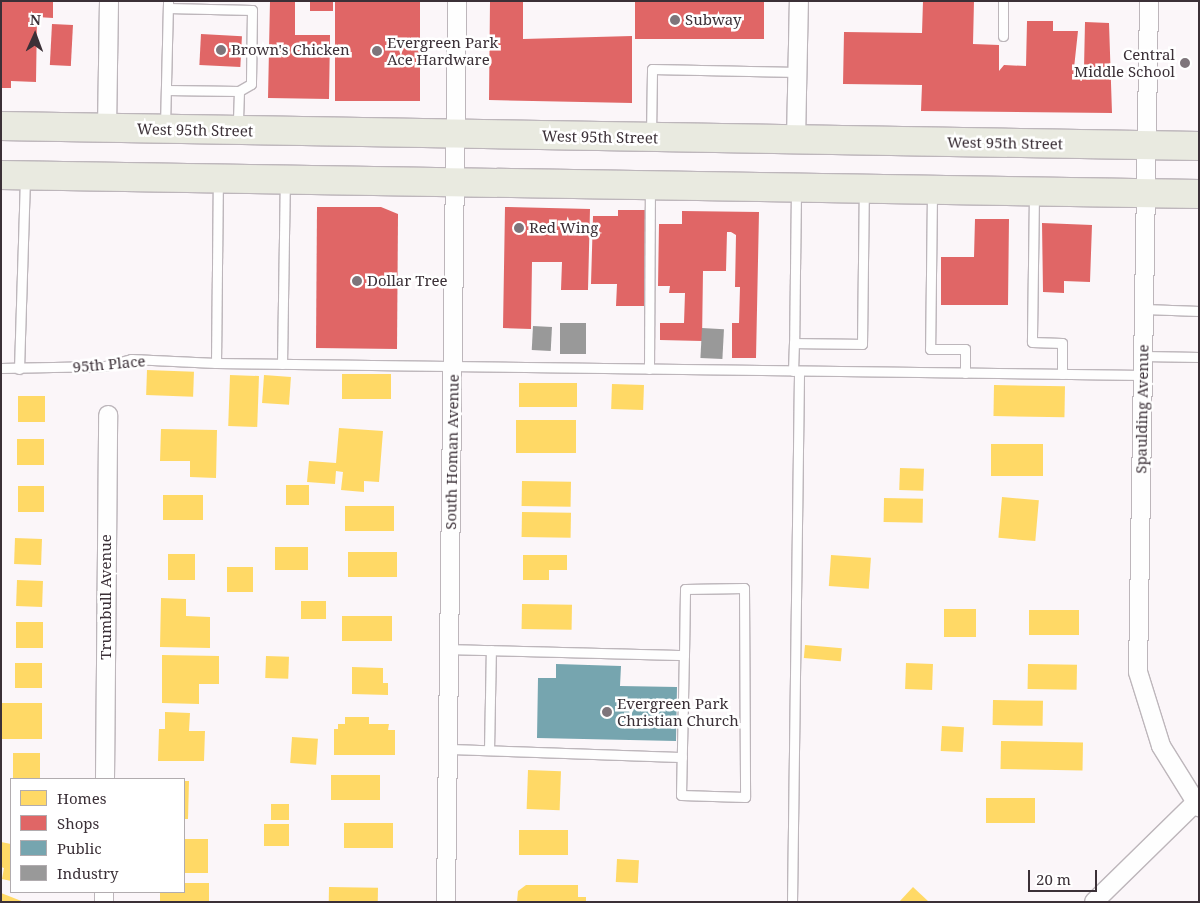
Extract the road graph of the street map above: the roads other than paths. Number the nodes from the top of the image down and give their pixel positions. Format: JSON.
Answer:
{"nodes":[{"id":1,"x":109,"y":1,"type":"edge"},
{"id":2,"x":457,"y":1,"type":"edge"},
{"id":3,"x":799,"y":1,"type":"edge"},
{"id":4,"x":1004,"y":1,"type":"edge"},
{"id":5,"x":1148,"y":1,"type":"edge"},
{"id":6,"x":168,"y":5,"type":"edge"},
{"id":7,"x":1003,"y":36,"type":"dead end"},
{"id":8,"x":798,"y":72,"type":"junction"},
{"id":9,"x":166,"y":90,"type":"junction"},
{"id":10,"x":239,"y":91,"type":"junction"},
{"id":11,"x":1,"y":126,"type":"edge"},
{"id":12,"x":107,"y":129,"type":"junction"},
{"id":13,"x":165,"y":130,"type":"junction"},
{"id":14,"x":238,"y":131,"type":"junction"},
{"id":15,"x":456,"y":134,"type":"junction"},
{"id":16,"x":651,"y":138,"type":"junction"},
{"id":17,"x":796,"y":140,"type":"junction"},
{"id":18,"x":1147,"y":146,"type":"junction"},
{"id":19,"x":1199,"y":146,"type":"edge"},
{"id":20,"x":13,"y":175,"type":"edge"},
{"id":21,"x":218,"y":178,"type":"junction"},
{"id":22,"x":285,"y":179,"type":"junction"},
{"id":23,"x":455,"y":182,"type":"junction"},
{"id":24,"x":650,"y":185,"type":"junction"},
{"id":25,"x":796,"y":188,"type":"junction"},
{"id":26,"x":864,"y":189,"type":"junction"},
{"id":27,"x":932,"y":190,"type":"junction"},
{"id":28,"x":1034,"y":192,"type":"junction"},
{"id":29,"x":1146,"y":194,"type":"junction"},
{"id":30,"x":1199,"y":194,"type":"edge"},
{"id":31,"x":1144,"y":309,"type":"junction"},
{"id":32,"x":1199,"y":311,"type":"edge"},
{"id":33,"x":794,"y":343,"type":"junction"},
{"id":34,"x":1143,"y":356,"type":"junction"},
{"id":35,"x":1199,"y":357,"type":"edge"},
{"id":36,"x":216,"y":363,"type":"junction"},
{"id":37,"x":282,"y":364,"type":"junction"},
{"id":38,"x":453,"y":366,"type":"junction"},
{"id":39,"x":1,"y":368,"type":"edge"},
{"id":40,"x":18,"y":369,"type":"junction"},
{"id":41,"x":649,"y":369,"type":"junction"},
{"id":42,"x":796,"y":371,"type":"junction"},
{"id":43,"x":965,"y":372,"type":"junction"},
{"id":44,"x":1062,"y":374,"type":"junction"},
{"id":45,"x":1142,"y":375,"type":"junction"},
{"id":46,"x":108,"y":415,"type":"dead end"},
{"id":47,"x":449,"y":649,"type":"junction"},
{"id":48,"x":491,"y":650,"type":"junction"},
{"id":49,"x":684,"y":654,"type":"junction"},
{"id":50,"x":448,"y":749,"type":"junction"},
{"id":51,"x":489,"y":750,"type":"junction"},
{"id":52,"x":682,"y":757,"type":"junction"},
{"id":53,"x":105,"y":778,"type":"edge"},
{"id":54,"x":1196,"y":805,"type":"edge"},
{"id":55,"x":446,"y":902,"type":"edge"},
{"id":56,"x":792,"y":902,"type":"edge"},
{"id":57,"x":1094,"y":902,"type":"edge"}],
"edges":[{"from":1,"to":12,"type":"street"},
{"from":2,"to":15,"type":"street","name":"South Homan Avenue"},
{"from":3,"to":8,"type":"street"},
{"from":4,"to":7,"type":"lane"},
{"from":5,"to":18,"type":"street","name":"Spaulding Avenue"},
{"from":6,"to":9,"type":"lane"},
{"from":6,"to":10,"type":"lane"},
{"from":8,"to":16,"type":"lane"},
{"from":8,"to":17,"type":"street"},
{"from":9,"to":10,"type":"lane"},
{"from":9,"to":13,"type":"lane"},
{"from":10,"to":14,"type":"lane"},
{"from":11,"to":12,"type":"main road","name":"West 95th Street"},
{"from":12,"to":13,"type":"main road","name":"West 95th Street"},
{"from":13,"to":14,"type":"main road","name":"West 95th Street"},
{"from":14,"to":15,"type":"main road","name":"West 95th Street"},
{"from":15,"to":16,"type":"main road","name":"West 95th Street"},
{"from":15,"to":23,"type":"street","name":"South Homan Avenue"},
{"from":16,"to":17,"type":"main road","name":"West 95th Street"},
{"from":17,"to":18,"type":"main road","name":"West 95th Street"},
{"from":18,"to":19,"type":"main road","name":"West 95th Street"},
{"from":18,"to":29,"type":"street","name":"Spaulding Avenue"},
{"from":20,"to":21,"type":"main road"},
{"from":20,"to":40,"type":"lane"},
{"from":21,"to":22,"type":"main road"},
{"from":21,"to":36,"type":"lane"},
{"from":22,"to":23,"type":"main road"},
{"from":22,"to":37,"type":"lane"},
{"from":23,"to":24,"type":"main road"},
{"from":23,"to":38,"type":"street","name":"South Homan Avenue"},
{"from":24,"to":25,"type":"main road"},
{"from":24,"to":41,"type":"lane"},
{"from":25,"to":26,"type":"main road"},
{"from":25,"to":33,"type":"lane"},
{"from":26,"to":27,"type":"main road"},
{"from":26,"to":33,"type":"lane"},
{"from":27,"to":28,"type":"main road"},
{"from":27,"to":43,"type":"lane"},
{"from":28,"to":29,"type":"main road"},
{"from":28,"to":44,"type":"lane"},
{"from":29,"to":30,"type":"main road"},
{"from":29,"to":31,"type":"street","name":"Spaulding Avenue"},
{"from":31,"to":32,"type":"lane"},
{"from":31,"to":34,"type":"street","name":"Spaulding Avenue"},
{"from":33,"to":42,"type":"lane"},
{"from":34,"to":35,"type":"lane"},
{"from":34,"to":45,"type":"street","name":"Spaulding Avenue"},
{"from":36,"to":37,"type":"lane","name":"95th Place"},
{"from":36,"to":40,"type":"lane","name":"95th Place"},
{"from":37,"to":38,"type":"lane","name":"95th Place"},
{"from":38,"to":41,"type":"lane","name":"95th Place"},
{"from":38,"to":47,"type":"street","name":"South Homan Avenue"},
{"from":39,"to":40,"type":"lane","name":"95th Place"},
{"from":41,"to":42,"type":"lane","name":"95th Place"},
{"from":42,"to":43,"type":"lane","name":"95th Place"},
{"from":42,"to":56,"type":"lane"},
{"from":43,"to":44,"type":"lane","name":"95th Place"},
{"from":44,"to":45,"type":"lane","name":"95th Place"},
{"from":45,"to":54,"type":"street","name":"Spaulding Avenue"},
{"from":46,"to":53,"type":"street","name":"Trumbull Avenue"},
{"from":47,"to":48,"type":"lane"},
{"from":47,"to":50,"type":"street","name":"South Homan Avenue"},
{"from":48,"to":49,"type":"lane"},
{"from":48,"to":51,"type":"lane"},
{"from":49,"to":52,"type":"lane"},
{"from":49,"to":52,"type":"lane"},
{"from":50,"to":51,"type":"lane"},
{"from":50,"to":55,"type":"street","name":"South Homan Avenue"},
{"from":51,"to":52,"type":"lane"},
{"from":54,"to":57,"type":"street"}]}
